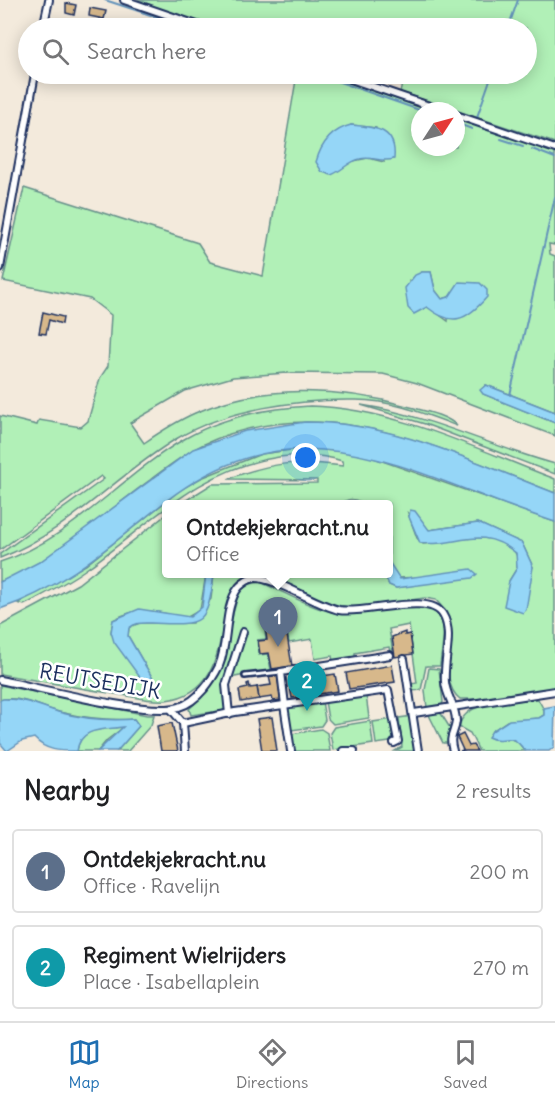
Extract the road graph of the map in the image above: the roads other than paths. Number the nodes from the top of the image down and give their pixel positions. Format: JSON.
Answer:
{"nodes":[{"id":1,"x":49,"y":0,"type":"edge"},
{"id":2,"x":124,"y":0,"type":"edge"},
{"id":3,"x":46,"y":18,"type":"edge"},
{"id":4,"x":177,"y":18,"type":"edge"},
{"id":5,"x":33,"y":84,"type":"edge"},
{"id":6,"x":365,"y":84,"type":"edge"},
{"id":7,"x":418,"y":102,"type":"edge"},
{"id":8,"x":465,"y":118,"type":"edge"},
{"id":9,"x":555,"y":149,"type":"edge"},
{"id":10,"x":0,"y":268,"type":"edge"},
{"id":11,"x":243,"y":632,"type":"dead end"},
{"id":12,"x":390,"y":655,"type":"dead end"},
{"id":13,"x":404,"y":659,"type":"dead end"},
{"id":14,"x":280,"y":672,"type":"junction"},
{"id":15,"x":245,"y":676,"type":"dead end"},
{"id":16,"x":0,"y":680,"type":"edge"},
{"id":17,"x":555,"y":690,"type":"edge"},
{"id":18,"x":284,"y":705,"type":"junction"},
{"id":19,"x":454,"y":706,"type":"junction"},
{"id":20,"x":171,"y":709,"type":"junction"},
{"id":21,"x":414,"y":712,"type":"junction"},
{"id":22,"x":229,"y":714,"type":"junction"},
{"id":23,"x":183,"y":723,"type":"junction"},
{"id":24,"x":394,"y":743,"type":"dead end"},
{"id":25,"x":354,"y":750,"type":"edge"},
{"id":26,"x":185,"y":751,"type":"edge"},
{"id":27,"x":291,"y":751,"type":"edge"},
{"id":28,"x":343,"y":751,"type":"edge"},
{"id":29,"x":418,"y":751,"type":"edge"},
{"id":30,"x":453,"y":751,"type":"edge"}],
"edges":[{"from":1,"to":3,"type":"street"},
{"from":2,"to":4,"type":"street"},
{"from":5,"to":10,"type":"street"},
{"from":6,"to":7,"type":"street"},
{"from":8,"to":9,"type":"street"},
{"from":11,"to":22,"type":"street"},
{"from":12,"to":14,"type":"street"},
{"from":13,"to":21,"type":"street"},
{"from":14,"to":15,"type":"lane"},
{"from":14,"to":18,"type":"street"},
{"from":16,"to":20,"type":"street","name":"REUTSEDIJK"},
{"from":17,"to":19,"type":"street"},
{"from":18,"to":22,"type":"street"},
{"from":18,"to":24,"type":"street"},
{"from":18,"to":27,"type":"street"},
{"from":19,"to":20,"type":"street","name":"REUTSEDIJK"},
{"from":19,"to":21,"type":"street"},
{"from":19,"to":30,"type":"street"},
{"from":20,"to":23,"type":"street"},
{"from":21,"to":29,"type":"street"},
{"from":22,"to":23,"type":"street"},
{"from":23,"to":26,"type":"street"},
{"from":25,"to":28,"type":"street"}]}
